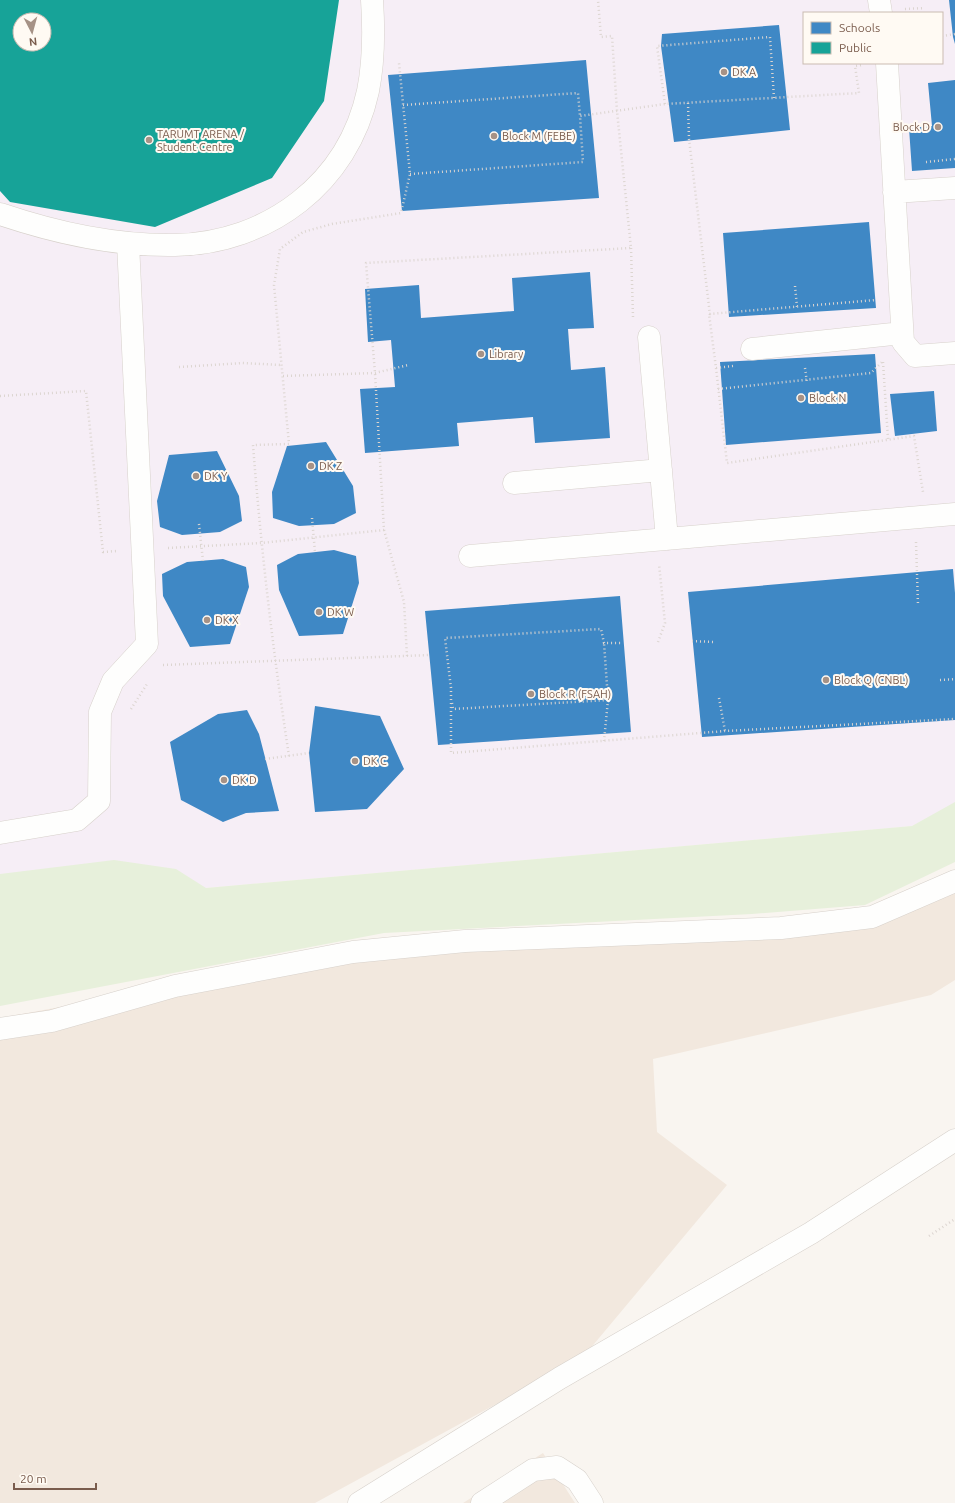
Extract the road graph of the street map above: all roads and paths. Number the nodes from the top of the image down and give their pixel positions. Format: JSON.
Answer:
{"nodes":[{"id":1,"x":372,"y":0,"type":"edge"},
{"id":2,"x":598,"y":0,"type":"edge"},
{"id":3,"x":879,"y":0,"type":"edge"},
{"id":4,"x":881,"y":12,"type":"edge"},
{"id":5,"x":955,"y":34,"type":"edge"},
{"id":6,"x":943,"y":36,"type":"edge"},
{"id":7,"x":399,"y":60,"type":"dead end"},
{"id":8,"x":887,"y":64,"type":"edge"},
{"id":9,"x":774,"y":98,"type":"junction"},
{"id":10,"x":688,"y":103,"type":"junction"},
{"id":11,"x":665,"y":104,"type":"junction"},
{"id":12,"x":403,"y":105,"type":"junction"},
{"id":13,"x":617,"y":111,"type":"junction"},
{"id":14,"x":580,"y":116,"type":"junction"},
{"id":15,"x":689,"y":139,"type":"dead end"},
{"id":16,"x":955,"y":159,"type":"edge"},
{"id":17,"x":926,"y":162,"type":"dead end"},
{"id":18,"x":410,"y":174,"type":"junction"},
{"id":19,"x":955,"y":188,"type":"edge"},
{"id":20,"x":894,"y":192,"type":"junction"},
{"id":21,"x":0,"y":214,"type":"edge"},
{"id":22,"x":128,"y":243,"type":"junction"},
{"id":23,"x":631,"y":248,"type":"junction"},
{"id":24,"x":795,"y":286,"type":"dead end"},
{"id":25,"x":797,"y":307,"type":"dead end"},
{"id":26,"x":633,"y":319,"type":"dead end"},
{"id":27,"x":902,"y":333,"type":"junction"},
{"id":28,"x":649,"y":337,"type":"dead end"},
{"id":29,"x":752,"y":349,"type":"dead end"},
{"id":30,"x":955,"y":353,"type":"edge"},
{"id":31,"x":805,"y":363,"type":"dead end"},
{"id":32,"x":282,"y":364,"type":"junction"},
{"id":33,"x":408,"y":365,"type":"dead end"},
{"id":34,"x":179,"y":367,"type":"dead end"},
{"id":35,"x":375,"y":373,"type":"junction"},
{"id":36,"x":283,"y":376,"type":"junction"},
{"id":37,"x":807,"y":382,"type":"junction"},
{"id":38,"x":718,"y":389,"type":"dead end"},
{"id":39,"x":0,"y":396,"type":"edge"},
{"id":40,"x":888,"y":439,"type":"dead end"},
{"id":41,"x":661,"y":470,"type":"junction"},
{"id":42,"x":514,"y":483,"type":"dead end"},
{"id":43,"x":955,"y":514,"type":"edge"},
{"id":44,"x":914,"y":517,"type":"junction"},
{"id":45,"x":312,"y":518,"type":"dead end"},
{"id":46,"x":199,"y":524,"type":"dead end"},
{"id":47,"x":384,"y":530,"type":"junction"},
{"id":48,"x":314,"y":537,"type":"junction"},
{"id":49,"x":661,"y":540,"type":"junction"},
{"id":50,"x":261,"y":543,"type":"junction"},
{"id":51,"x":201,"y":546,"type":"junction"},
{"id":52,"x":142,"y":549,"type":"junction"},
{"id":53,"x":315,"y":552,"type":"dead end"},
{"id":54,"x":470,"y":556,"type":"dead end"},
{"id":55,"x":203,"y":561,"type":"dead end"},
{"id":56,"x":918,"y":605,"type":"dead end"},
{"id":57,"x":692,"y":641,"type":"dead end"},
{"id":58,"x":658,"y":642,"type":"dead end"},
{"id":59,"x":713,"y":642,"type":"dead end"},
{"id":60,"x":604,"y":643,"type":"junction"},
{"id":61,"x":623,"y":643,"type":"dead end"},
{"id":62,"x":430,"y":655,"type":"dead end"},
{"id":63,"x":407,"y":656,"type":"junction"},
{"id":64,"x":274,"y":661,"type":"junction"},
{"id":65,"x":160,"y":665,"type":"dead end"},
{"id":66,"x":151,"y":678,"type":"dead end"},
{"id":67,"x":955,"y":679,"type":"edge"},
{"id":68,"x":940,"y":680,"type":"dead end"},
{"id":69,"x":451,"y":687,"type":"junction"},
{"id":70,"x":719,"y":698,"type":"dead end"},
{"id":71,"x":608,"y":700,"type":"junction"},
{"id":72,"x":130,"y":710,"type":"dead end"},
{"id":73,"x":955,"y":719,"type":"edge"},
{"id":74,"x":725,"y":731,"type":"junction"},
{"id":75,"x":604,"y":741,"type":"junction"},
{"id":76,"x":309,"y":753,"type":"dead end"},
{"id":77,"x":289,"y":756,"type":"junction"},
{"id":78,"x":265,"y":760,"type":"dead end"},
{"id":79,"x":0,"y":833,"type":"edge"},
{"id":80,"x":955,"y":881,"type":"edge"},
{"id":81,"x":0,"y":1030,"type":"edge"},
{"id":82,"x":955,"y":1140,"type":"edge"},
{"id":83,"x":955,"y":1219,"type":"edge"},
{"id":84,"x":929,"y":1236,"type":"dead end"},
{"id":85,"x":359,"y":1503,"type":"edge"},
{"id":86,"x":482,"y":1503,"type":"edge"},
{"id":87,"x":592,"y":1503,"type":"edge"}],
"edges":[{"from":1,"to":22,"type":"street"},
{"from":2,"to":13,"type":"path"},
{"from":3,"to":4,"type":"street"},
{"from":5,"to":6,"type":"path"},
{"from":7,"to":12,"type":"path"},
{"from":8,"to":9,"type":"path"},
{"from":8,"to":20,"type":"street"},
{"from":9,"to":10,"type":"path"},
{"from":9,"to":11,"type":"path"},
{"from":10,"to":11,"type":"path"},
{"from":10,"to":15,"type":"path"},
{"from":11,"to":13,"type":"path"},
{"from":12,"to":14,"type":"path"},
{"from":12,"to":18,"type":"path"},
{"from":13,"to":14,"type":"path"},
{"from":13,"to":23,"type":"path"},
{"from":14,"to":18,"type":"path"},
{"from":16,"to":17,"type":"path"},
{"from":18,"to":32,"type":"path"},
{"from":19,"to":20,"type":"street"},
{"from":20,"to":27,"type":"street"},
{"from":21,"to":22,"type":"street"},
{"from":22,"to":52,"type":"street"},
{"from":23,"to":26,"type":"path"},
{"from":23,"to":35,"type":"path"},
{"from":24,"to":25,"type":"path"},
{"from":27,"to":29,"type":"street"},
{"from":27,"to":30,"type":"street"},
{"from":28,"to":41,"type":"street"},
{"from":31,"to":37,"type":"path"},
{"from":32,"to":34,"type":"path"},
{"from":32,"to":36,"type":"path"},
{"from":33,"to":35,"type":"path"},
{"from":35,"to":36,"type":"path"},
{"from":35,"to":47,"type":"path"},
{"from":36,"to":50,"type":"path"},
{"from":37,"to":38,"type":"path"},
{"from":37,"to":40,"type":"path"},
{"from":39,"to":52,"type":"path"},
{"from":41,"to":42,"type":"street"},
{"from":41,"to":49,"type":"street"},
{"from":43,"to":44,"type":"street"},
{"from":44,"to":49,"type":"street"},
{"from":44,"to":56,"type":"path"},
{"from":45,"to":48,"type":"path"},
{"from":46,"to":51,"type":"path"},
{"from":47,"to":48,"type":"path"},
{"from":47,"to":63,"type":"path"},
{"from":48,"to":50,"type":"path"},
{"from":48,"to":53,"type":"path"},
{"from":49,"to":54,"type":"street"},
{"from":49,"to":58,"type":"path"},
{"from":50,"to":51,"type":"path"},
{"from":50,"to":64,"type":"path"},
{"from":51,"to":52,"type":"path"},
{"from":51,"to":55,"type":"path"},
{"from":52,"to":79,"type":"street"},
{"from":57,"to":59,"type":"path"},
{"from":60,"to":61,"type":"path"},
{"from":60,"to":69,"type":"path"},
{"from":60,"to":71,"type":"path"},
{"from":62,"to":63,"type":"path"},
{"from":63,"to":64,"type":"path"},
{"from":64,"to":65,"type":"path"},
{"from":64,"to":77,"type":"path"},
{"from":66,"to":72,"type":"path"},
{"from":67,"to":68,"type":"path"},
{"from":69,"to":71,"type":"path"},
{"from":69,"to":75,"type":"path"},
{"from":70,"to":74,"type":"path"},
{"from":71,"to":75,"type":"path"},
{"from":73,"to":74,"type":"path"},
{"from":74,"to":75,"type":"path"},
{"from":76,"to":77,"type":"path"},
{"from":77,"to":78,"type":"path"},
{"from":80,"to":81,"type":"street"},
{"from":82,"to":85,"type":"street"},
{"from":83,"to":84,"type":"path"},
{"from":86,"to":87,"type":"street"}]}
